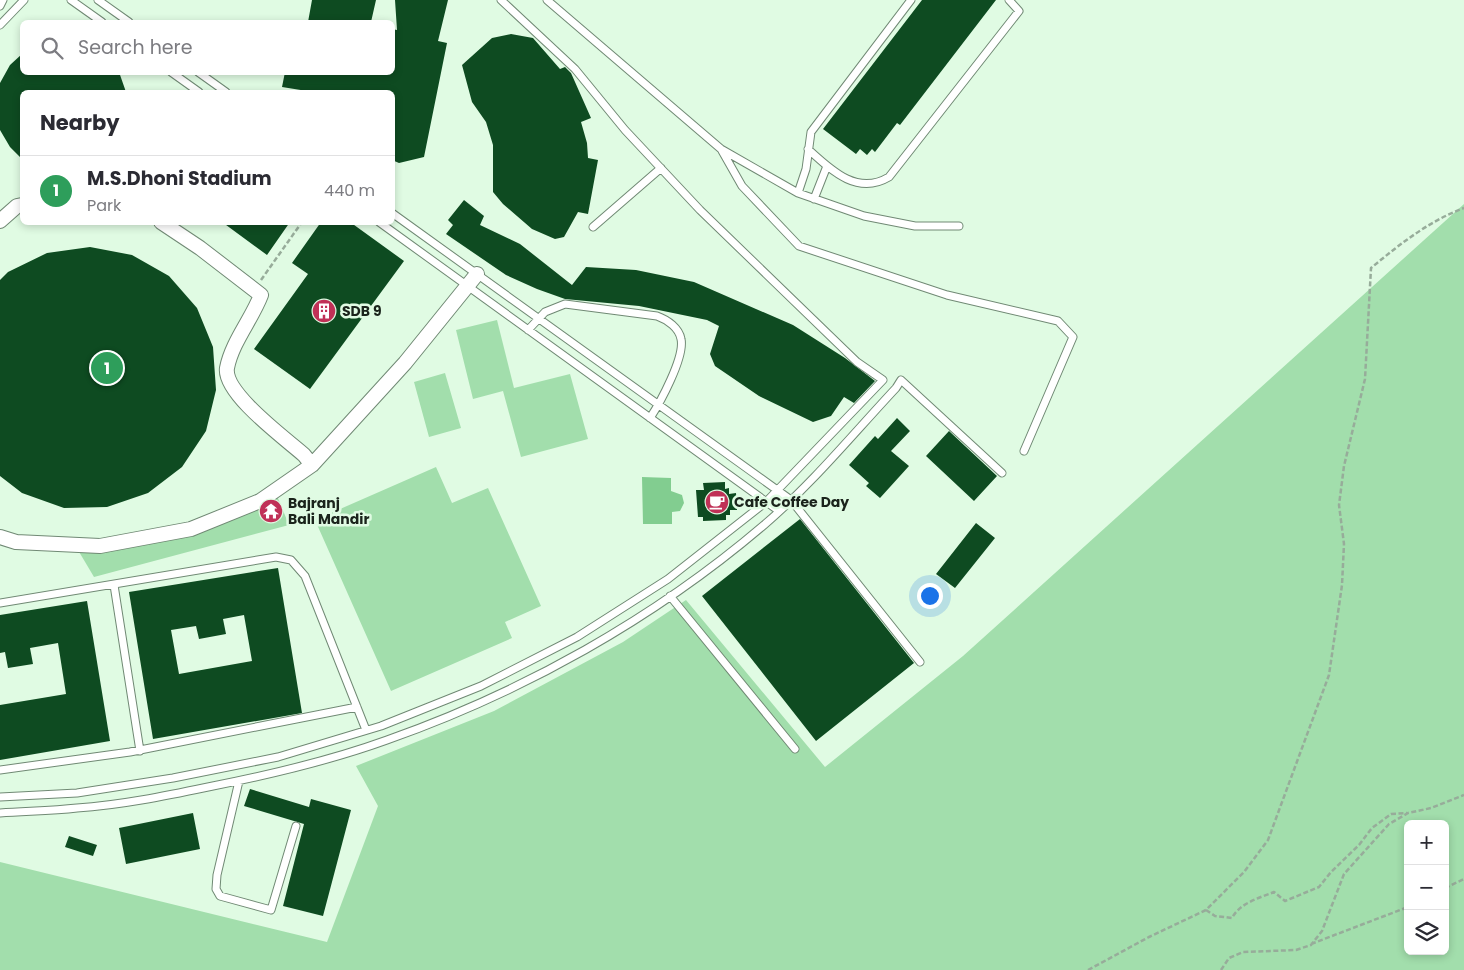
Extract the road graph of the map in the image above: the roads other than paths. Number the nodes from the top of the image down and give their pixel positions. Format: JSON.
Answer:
{"nodes":[{"id":1,"x":3,"y":0,"type":"edge"},
{"id":2,"x":24,"y":0,"type":"edge"},
{"id":3,"x":71,"y":0,"type":"edge"},
{"id":4,"x":98,"y":0,"type":"edge"},
{"id":5,"x":501,"y":0,"type":"edge"},
{"id":6,"x":546,"y":0,"type":"edge"},
{"id":7,"x":912,"y":0,"type":"edge"},
{"id":8,"x":1009,"y":0,"type":"edge"},
{"id":9,"x":0,"y":6,"type":"edge"},
{"id":10,"x":99,"y":20,"type":"edge"},
{"id":11,"x":126,"y":20,"type":"edge"},
{"id":12,"x":0,"y":25,"type":"edge"},
{"id":13,"x":176,"y":75,"type":"edge"},
{"id":14,"x":202,"y":75,"type":"edge"},
{"id":15,"x":196,"y":90,"type":"edge"},
{"id":16,"x":223,"y":90,"type":"edge"},
{"id":17,"x":721,"y":149,"type":"junction"},
{"id":18,"x":808,"y":149,"type":"junction"},
{"id":19,"x":827,"y":166,"type":"junction"},
{"id":20,"x":661,"y":168,"type":"junction"},
{"id":21,"x":798,"y":193,"type":"junction"},
{"id":22,"x":814,"y":199,"type":"junction"},
{"id":23,"x":20,"y":205,"type":"edge"},
{"id":24,"x":395,"y":215,"type":"edge"},
{"id":25,"x":0,"y":220,"type":"edge"},
{"id":26,"x":166,"y":225,"type":"edge"},
{"id":27,"x":383,"y":225,"type":"edge"},
{"id":28,"x":959,"y":226,"type":"dead end"},
{"id":29,"x":593,"y":227,"type":"dead end"},
{"id":30,"x":477,"y":274,"type":"junction"},
{"id":31,"x":468,"y":286,"type":"junction"},
{"id":32,"x":539,"y":318,"type":"junction"},
{"id":33,"x":528,"y":330,"type":"junction"},
{"id":34,"x":658,"y":405,"type":"junction"},
{"id":35,"x":650,"y":418,"type":"junction"},
{"id":36,"x":1024,"y":451,"type":"dead end"},
{"id":37,"x":312,"y":465,"type":"junction"},
{"id":38,"x":1002,"y":473,"type":"dead end"},
{"id":39,"x":778,"y":491,"type":"junction"},
{"id":40,"x":791,"y":500,"type":"junction"},
{"id":41,"x":766,"y":502,"type":"junction"},
{"id":42,"x":779,"y":511,"type":"junction"},
{"id":43,"x":0,"y":537,"type":"edge"},
{"id":44,"x":114,"y":585,"type":"junction"},
{"id":45,"x":670,"y":596,"type":"junction"},
{"id":46,"x":0,"y":603,"type":"edge"},
{"id":47,"x":920,"y":662,"type":"dead end"},
{"id":48,"x":357,"y":707,"type":"junction"},
{"id":49,"x":366,"y":730,"type":"junction"},
{"id":50,"x":795,"y":749,"type":"dead end"},
{"id":51,"x":140,"y":750,"type":"junction"},
{"id":52,"x":0,"y":770,"type":"edge"},
{"id":53,"x":239,"y":781,"type":"junction"},
{"id":54,"x":0,"y":797,"type":"edge"},
{"id":55,"x":0,"y":813,"type":"edge"},
{"id":56,"x":296,"y":826,"type":"dead end"}],
"edges":[{"from":1,"to":9,"type":"lane"},
{"from":2,"to":12,"type":"lane"},
{"from":3,"to":10,"type":"lane"},
{"from":4,"to":11,"type":"lane"},
{"from":5,"to":20,"type":"lane"},
{"from":6,"to":17,"type":"lane"},
{"from":7,"to":18,"type":"lane"},
{"from":8,"to":19,"type":"lane"},
{"from":13,"to":15,"type":"lane"},
{"from":14,"to":16,"type":"lane"},
{"from":17,"to":21,"type":"lane"},
{"from":17,"to":36,"type":"lane"},
{"from":18,"to":19,"type":"lane"},
{"from":18,"to":21,"type":"lane"},
{"from":19,"to":22,"type":"lane"},
{"from":20,"to":29,"type":"lane"},
{"from":20,"to":39,"type":"lane"},
{"from":21,"to":22,"type":"lane"},
{"from":22,"to":28,"type":"lane"},
{"from":23,"to":25,"type":"street"},
{"from":24,"to":30,"type":"lane"},
{"from":26,"to":37,"type":"street"},
{"from":27,"to":31,"type":"lane"},
{"from":30,"to":31,"type":"street"},
{"from":30,"to":32,"type":"lane"},
{"from":31,"to":33,"type":"lane"},
{"from":31,"to":37,"type":"street"},
{"from":32,"to":33,"type":"lane"},
{"from":32,"to":34,"type":"lane"},
{"from":32,"to":34,"type":"lane"},
{"from":33,"to":35,"type":"lane"},
{"from":34,"to":35,"type":"lane"},
{"from":34,"to":39,"type":"lane"},
{"from":35,"to":41,"type":"lane"},
{"from":37,"to":43,"type":"street"},
{"from":38,"to":40,"type":"lane"},
{"from":39,"to":40,"type":"lane"},
{"from":39,"to":41,"type":"lane"},
{"from":40,"to":42,"type":"lane"},
{"from":40,"to":47,"type":"lane"},
{"from":41,"to":42,"type":"lane"},
{"from":41,"to":49,"type":"lane"},
{"from":42,"to":45,"type":"lane"},
{"from":44,"to":46,"type":"lane"},
{"from":44,"to":48,"type":"lane"},
{"from":44,"to":51,"type":"lane"},
{"from":45,"to":50,"type":"lane"},
{"from":45,"to":53,"type":"lane"},
{"from":48,"to":49,"type":"lane"},
{"from":48,"to":51,"type":"lane"},
{"from":49,"to":54,"type":"lane"},
{"from":51,"to":52,"type":"lane"},
{"from":53,"to":55,"type":"lane"},
{"from":53,"to":56,"type":"lane"}]}
